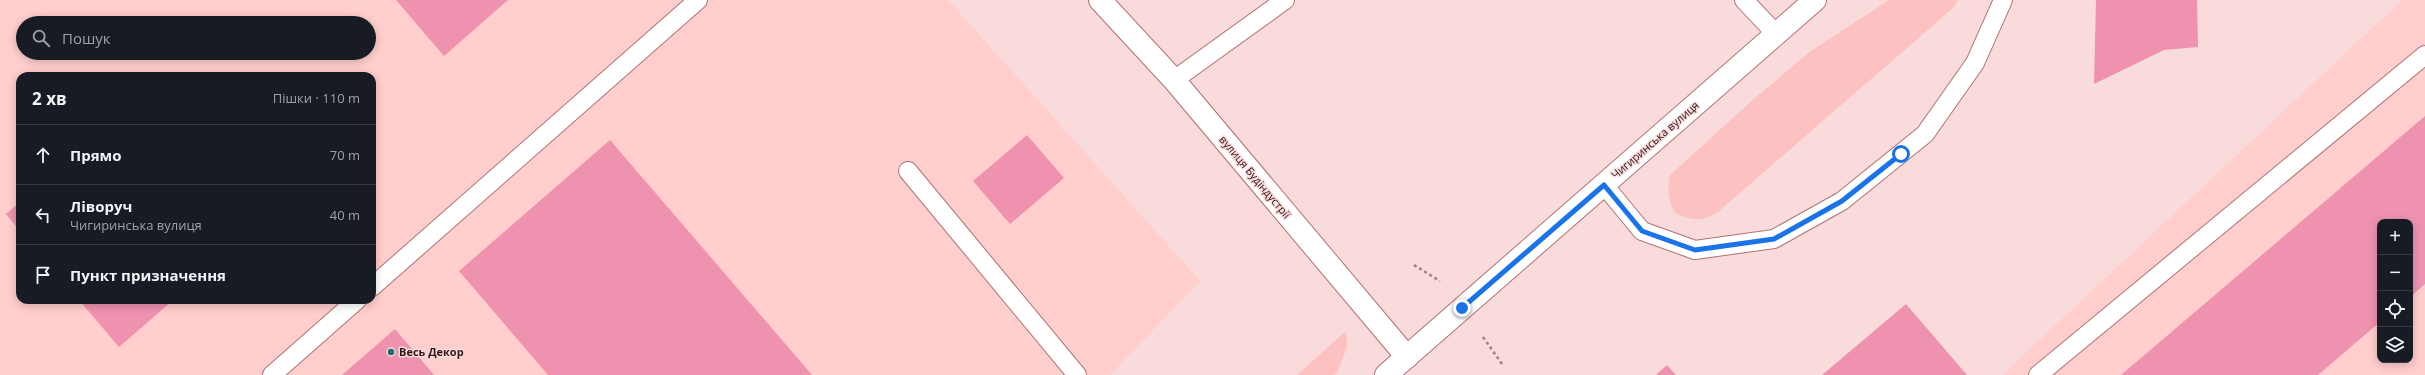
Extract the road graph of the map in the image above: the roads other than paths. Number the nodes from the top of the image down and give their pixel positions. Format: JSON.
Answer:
{"nodes":[{"id":1,"x":698,"y":0,"type":"edge"},
{"id":2,"x":1100,"y":0,"type":"edge"},
{"id":3,"x":1285,"y":0,"type":"edge"},
{"id":4,"x":1744,"y":0,"type":"edge"},
{"id":5,"x":1815,"y":0,"type":"edge"},
{"id":6,"x":2003,"y":0,"type":"edge"},
{"id":7,"x":1776,"y":34,"type":"junction"},
{"id":8,"x":2425,"y":55,"type":"edge"},
{"id":9,"x":1174,"y":80,"type":"junction"},
{"id":10,"x":908,"y":171,"type":"dead end"},
{"id":11,"x":1604,"y":185,"type":"junction"},
{"id":12,"x":376,"y":283,"type":"edge"},
{"id":13,"x":352,"y":304,"type":"edge"},
{"id":14,"x":1407,"y":357,"type":"junction"},
{"id":15,"x":272,"y":375,"type":"edge"},
{"id":16,"x":1078,"y":375,"type":"edge"},
{"id":17,"x":1386,"y":375,"type":"edge"},
{"id":18,"x":2038,"y":375,"type":"edge"}],
"edges":[{"from":1,"to":12,"type":"lane"},
{"from":2,"to":9,"type":"main road","name":"вулиця Будіндустрії"},
{"from":3,"to":9,"type":"lane"},
{"from":4,"to":7,"type":"lane"},
{"from":5,"to":7,"type":"main road","name":"Чигиринська вулиця"},
{"from":6,"to":11,"type":"lane"},
{"from":7,"to":11,"type":"main road","name":"Чигиринська вулиця"},
{"from":8,"to":18,"type":"lane"},
{"from":9,"to":14,"type":"main road","name":"вулиця Будіндустрії"},
{"from":10,"to":16,"type":"lane"},
{"from":11,"to":14,"type":"main road","name":"Чигиринська вулиця"},
{"from":13,"to":15,"type":"lane"},
{"from":14,"to":17,"type":"main road","name":"Чигиринська вулиця"}]}
